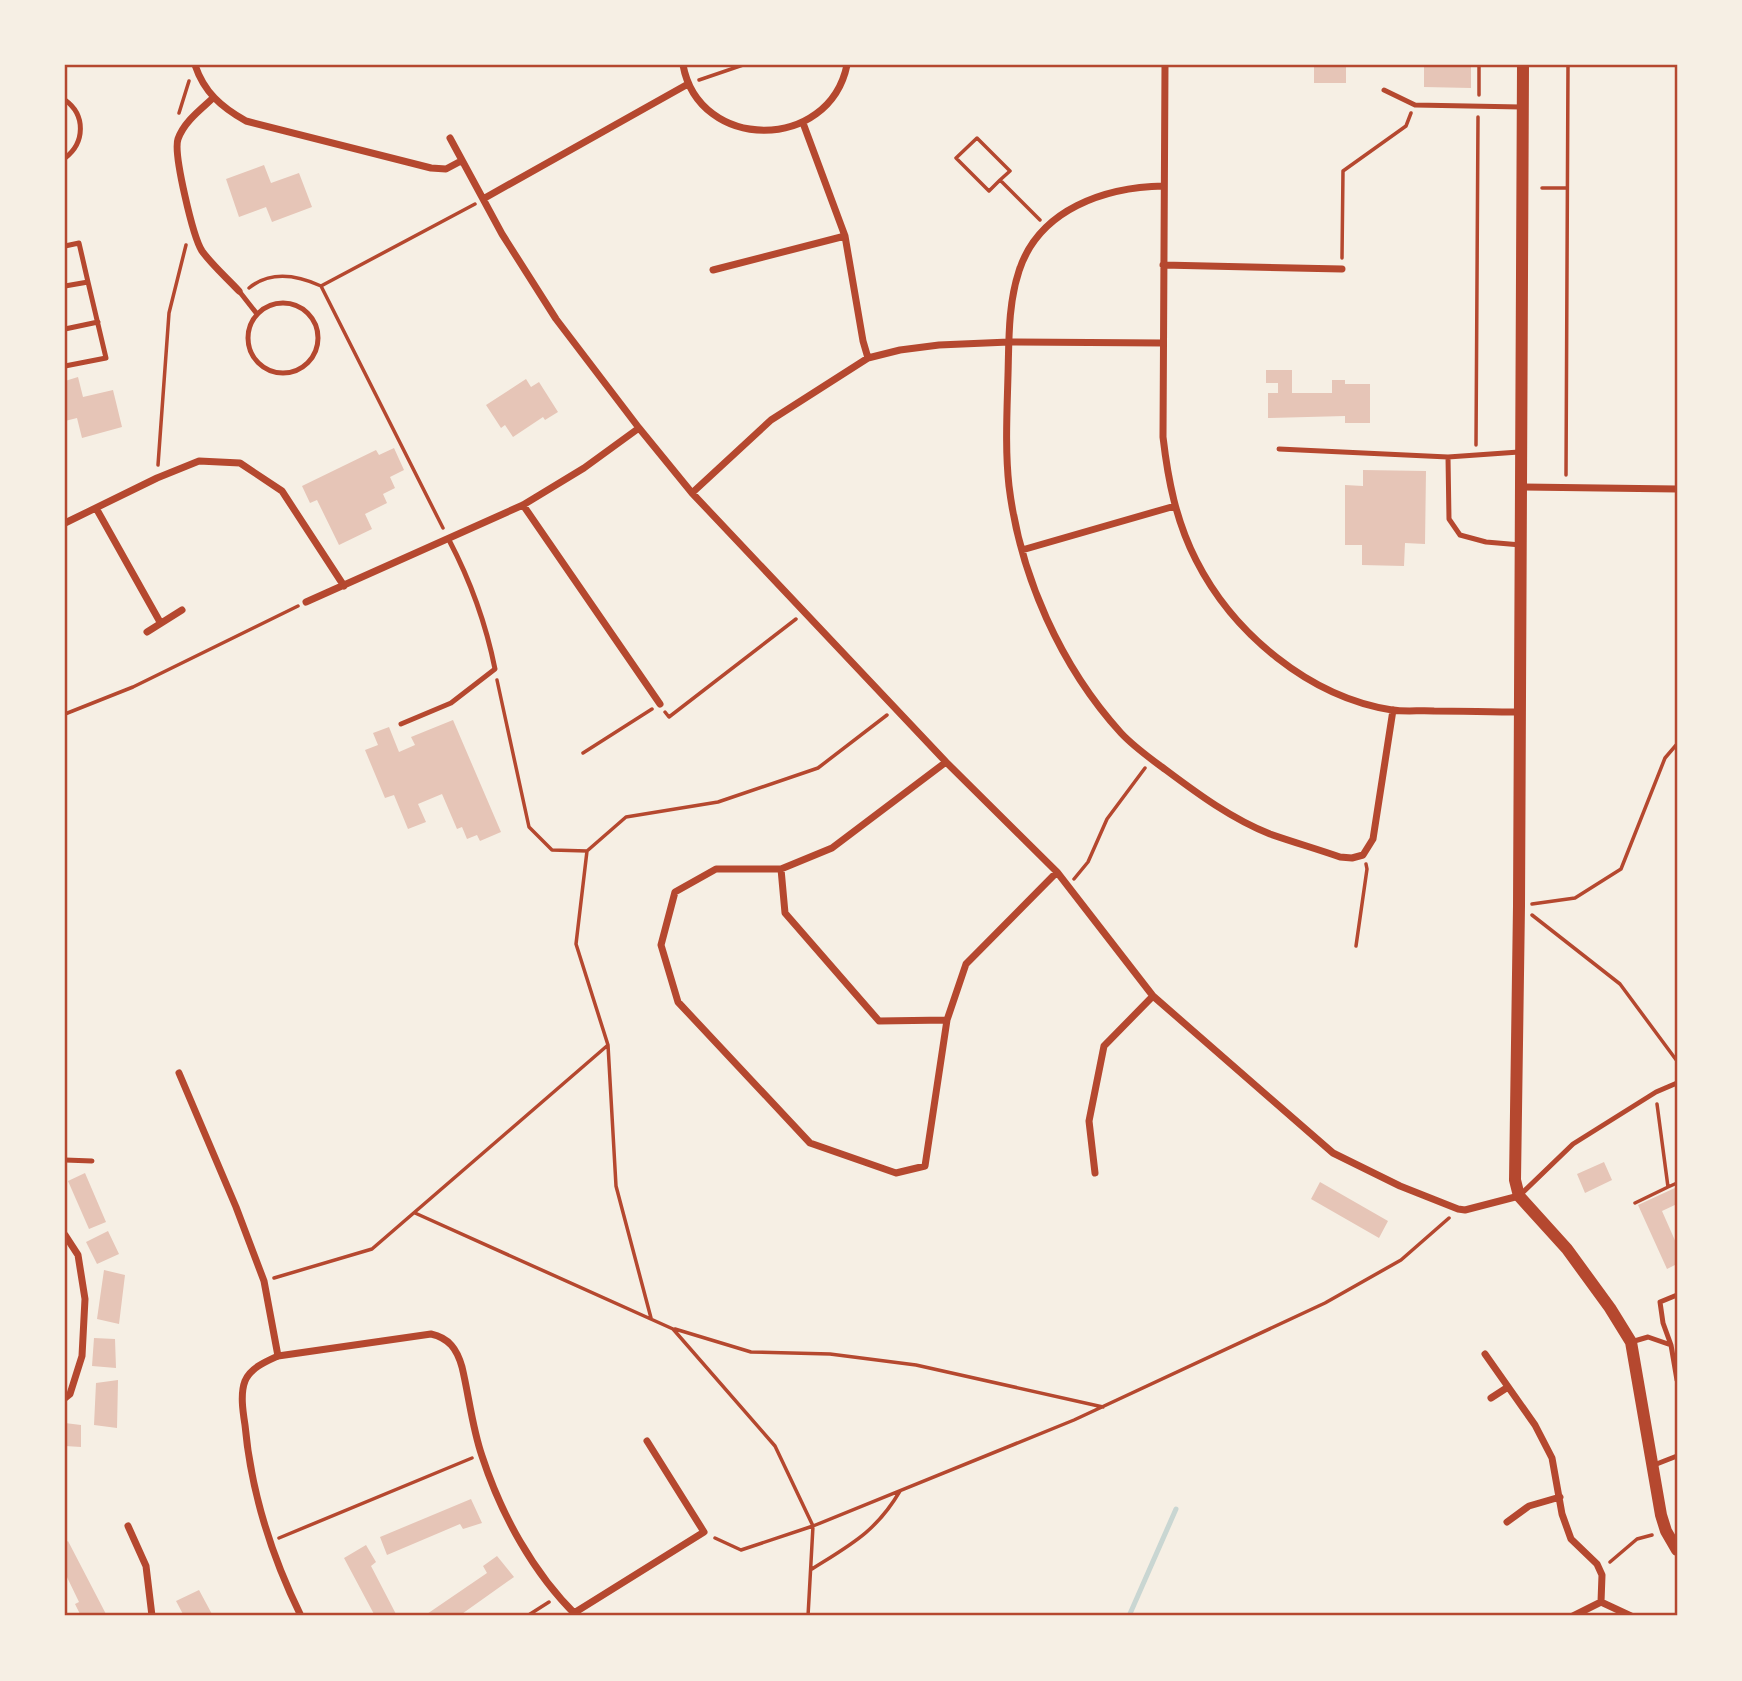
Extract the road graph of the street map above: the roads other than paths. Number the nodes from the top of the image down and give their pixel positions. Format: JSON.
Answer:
{"nodes":[{"id":1,"x":195,"y":65,"type":"edge"},
{"id":2,"x":682,"y":65,"type":"edge"},
{"id":3,"x":847,"y":65,"type":"edge"},
{"id":4,"x":1165,"y":65,"type":"edge"},
{"id":5,"x":1523,"y":65,"type":"edge"},
{"id":6,"x":688,"y":84,"type":"junction"},
{"id":7,"x":1384,"y":90,"type":"dead end"},
{"id":8,"x":214,"y":98,"type":"junction"},
{"id":9,"x":65,"y":100,"type":"edge"},
{"id":10,"x":1524,"y":107,"type":"junction"},
{"id":11,"x":803,"y":123,"type":"junction"},
{"id":12,"x":450,"y":138,"type":"dead end"},
{"id":13,"x":65,"y":159,"type":"edge"},
{"id":14,"x":461,"y":162,"type":"junction"},
{"id":15,"x":1164,"y":186,"type":"junction"},
{"id":16,"x":482,"y":199,"type":"junction"},
{"id":17,"x":845,"y":236,"type":"junction"},
{"id":18,"x":65,"y":246,"type":"edge"},
{"id":19,"x":1163,"y":265,"type":"junction"},
{"id":20,"x":1342,"y":269,"type":"road end"},
{"id":21,"x":713,"y":270,"type":"dead end"},
{"id":22,"x":88,"y":282,"type":"junction"},
{"id":23,"x":65,"y":286,"type":"edge"},
{"id":24,"x":240,"y":293,"type":"joint"},
{"id":25,"x":257,"y":314,"type":"junction"},
{"id":26,"x":98,"y":322,"type":"junction"},
{"id":27,"x":65,"y":329,"type":"edge"},
{"id":28,"x":1009,"y":342,"type":"junction"},
{"id":29,"x":1162,"y":343,"type":"junction"},
{"id":30,"x":869,"y":358,"type":"junction"},
{"id":31,"x":65,"y":366,"type":"edge"},
{"id":32,"x":639,"y":428,"type":"junction"},
{"id":33,"x":1279,"y":449,"type":"dead end"},
{"id":34,"x":1522,"y":451,"type":"junction"},
{"id":35,"x":1448,"y":457,"type":"junction"},
{"id":36,"x":1521,"y":488,"type":"junction"},
{"id":37,"x":1677,"y":489,"type":"edge"},
{"id":38,"x":692,"y":493,"type":"junction"},
{"id":39,"x":523,"y":505,"type":"junction"},
{"id":40,"x":1175,"y":506,"type":"junction"},
{"id":41,"x":96,"y":508,"type":"junction"},
{"id":42,"x":65,"y":523,"type":"edge"},
{"id":43,"x":449,"y":540,"type":"junction"},
{"id":44,"x":1521,"y":545,"type":"junction"},
{"id":45,"x":1022,"y":550,"type":"junction"},
{"id":46,"x":344,"y":586,"type":"junction"},
{"id":47,"x":306,"y":602,"type":"road end"},
{"id":48,"x":182,"y":610,"type":"dead end"},
{"id":49,"x":160,"y":622,"type":"junction"},
{"id":50,"x":147,"y":632,"type":"dead end"},
{"id":51,"x":660,"y":704,"type":"road end"},
{"id":52,"x":1392,"y":710,"type":"junction"},
{"id":53,"x":1520,"y":712,"type":"junction"},
{"id":54,"x":401,"y":724,"type":"dead end"},
{"id":55,"x":946,"y":762,"type":"junction"},
{"id":56,"x":781,"y":869,"type":"junction"},
{"id":57,"x":1057,"y":872,"type":"junction"},
{"id":58,"x":1153,"y":996,"type":"junction"},
{"id":59,"x":947,"y":1020,"type":"junction"},
{"id":60,"x":179,"y":1073,"type":"dead end"},
{"id":61,"x":1677,"y":1083,"type":"edge"},
{"id":62,"x":65,"y":1160,"type":"edge"},
{"id":63,"x":92,"y":1161,"type":"dead end"},
{"id":64,"x":1096,"y":1173,"type":"dead end"},
{"id":65,"x":1519,"y":1196,"type":"junction"},
{"id":66,"x":65,"y":1235,"type":"edge"},
{"id":67,"x":1677,"y":1295,"type":"edge"},
{"id":68,"x":1631,"y":1342,"type":"junction"},
{"id":69,"x":1671,"y":1345,"type":"junction"},
{"id":70,"x":1485,"y":1354,"type":"dead end"},
{"id":71,"x":278,"y":1356,"type":"junction"},
{"id":72,"x":1677,"y":1381,"type":"edge"},
{"id":73,"x":1508,"y":1387,"type":"junction"},
{"id":74,"x":65,"y":1398,"type":"edge"},
{"id":75,"x":1491,"y":1398,"type":"dead end"},
{"id":76,"x":647,"y":1441,"type":"dead end"},
{"id":77,"x":1677,"y":1456,"type":"edge"},
{"id":78,"x":1653,"y":1465,"type":"junction"},
{"id":79,"x":1560,"y":1497,"type":"junction"},
{"id":80,"x":1507,"y":1522,"type":"dead end"},
{"id":81,"x":128,"y":1526,"type":"dead end"},
{"id":82,"x":1677,"y":1550,"type":"edge"},
{"id":83,"x":1601,"y":1602,"type":"junction"},
{"id":84,"x":576,"y":1615,"type":"edge"},
{"id":85,"x":152,"y":1616,"type":"edge"},
{"id":86,"x":301,"y":1616,"type":"edge"},
{"id":87,"x":1573,"y":1616,"type":"edge"},
{"id":88,"x":1631,"y":1616,"type":"edge"}],
"edges":[{"from":1,"to":8,"type":"street"},
{"from":2,"to":6,"type":"street"},
{"from":3,"to":11,"type":"street"},
{"from":4,"to":15,"type":"street"},
{"from":5,"to":10,"type":"street"},
{"from":6,"to":11,"type":"street"},
{"from":6,"to":16,"type":"street"},
{"from":7,"to":10,"type":"lane"},
{"from":8,"to":14,"type":"street"},
{"from":8,"to":24,"type":"street"},
{"from":9,"to":13,"type":"lane"},
{"from":10,"to":34,"type":"street"},
{"from":11,"to":17,"type":"street"},
{"from":12,"to":14,"type":"street"},
{"from":14,"to":16,"type":"street"},
{"from":15,"to":19,"type":"street"},
{"from":15,"to":28,"type":"street"},
{"from":16,"to":32,"type":"street"},
{"from":17,"to":21,"type":"street"},
{"from":17,"to":30,"type":"street"},
{"from":18,"to":22,"type":"lane"},
{"from":19,"to":20,"type":"street"},
{"from":19,"to":29,"type":"street"},
{"from":22,"to":23,"type":"lane"},
{"from":22,"to":26,"type":"lane"},
{"from":24,"to":25,"type":"lane"},
{"from":25,"to":25,"type":"lane"},
{"from":26,"to":27,"type":"lane"},
{"from":26,"to":31,"type":"lane"},
{"from":28,"to":29,"type":"street"},
{"from":28,"to":30,"type":"street"},
{"from":28,"to":45,"type":"street"},
{"from":29,"to":40,"type":"street"},
{"from":30,"to":38,"type":"street"},
{"from":32,"to":38,"type":"street"},
{"from":32,"to":39,"type":"street"},
{"from":33,"to":35,"type":"lane"},
{"from":34,"to":35,"type":"lane"},
{"from":34,"to":36,"type":"street"},
{"from":35,"to":44,"type":"lane"},
{"from":36,"to":37,"type":"street"},
{"from":36,"to":44,"type":"street"},
{"from":38,"to":55,"type":"street"},
{"from":39,"to":43,"type":"street"},
{"from":39,"to":51,"type":"street"},
{"from":40,"to":45,"type":"street"},
{"from":40,"to":52,"type":"street"},
{"from":41,"to":42,"type":"street"},
{"from":41,"to":46,"type":"street"},
{"from":41,"to":49,"type":"street"},
{"from":43,"to":46,"type":"street"},
{"from":43,"to":54,"type":"lane"},
{"from":44,"to":53,"type":"street"},
{"from":45,"to":52,"type":"street"},
{"from":46,"to":47,"type":"street"},
{"from":48,"to":49,"type":"street"},
{"from":49,"to":50,"type":"street"},
{"from":52,"to":53,"type":"street"},
{"from":53,"to":65,"type":"street"},
{"from":55,"to":56,"type":"street"},
{"from":55,"to":57,"type":"street"},
{"from":56,"to":59,"type":"street"},
{"from":56,"to":59,"type":"street"},
{"from":57,"to":58,"type":"street"},
{"from":57,"to":59,"type":"street"},
{"from":58,"to":64,"type":"street"},
{"from":58,"to":65,"type":"street"},
{"from":60,"to":71,"type":"street"},
{"from":61,"to":65,"type":"lane"},
{"from":62,"to":63,"type":"lane"},
{"from":65,"to":68,"type":"street"},
{"from":66,"to":74,"type":"street"},
{"from":67,"to":69,"type":"lane"},
{"from":68,"to":69,"type":"lane"},
{"from":68,"to":78,"type":"street"},
{"from":69,"to":72,"type":"lane"},
{"from":70,"to":73,"type":"street"},
{"from":71,"to":84,"type":"street"},
{"from":71,"to":86,"type":"street"},
{"from":73,"to":75,"type":"street"},
{"from":73,"to":79,"type":"street"},
{"from":76,"to":84,"type":"street"},
{"from":77,"to":78,"type":"lane"},
{"from":78,"to":82,"type":"street"},
{"from":79,"to":80,"type":"street"},
{"from":79,"to":83,"type":"street"},
{"from":81,"to":85,"type":"street"},
{"from":83,"to":87,"type":"street"},
{"from":83,"to":88,"type":"street"}]}
